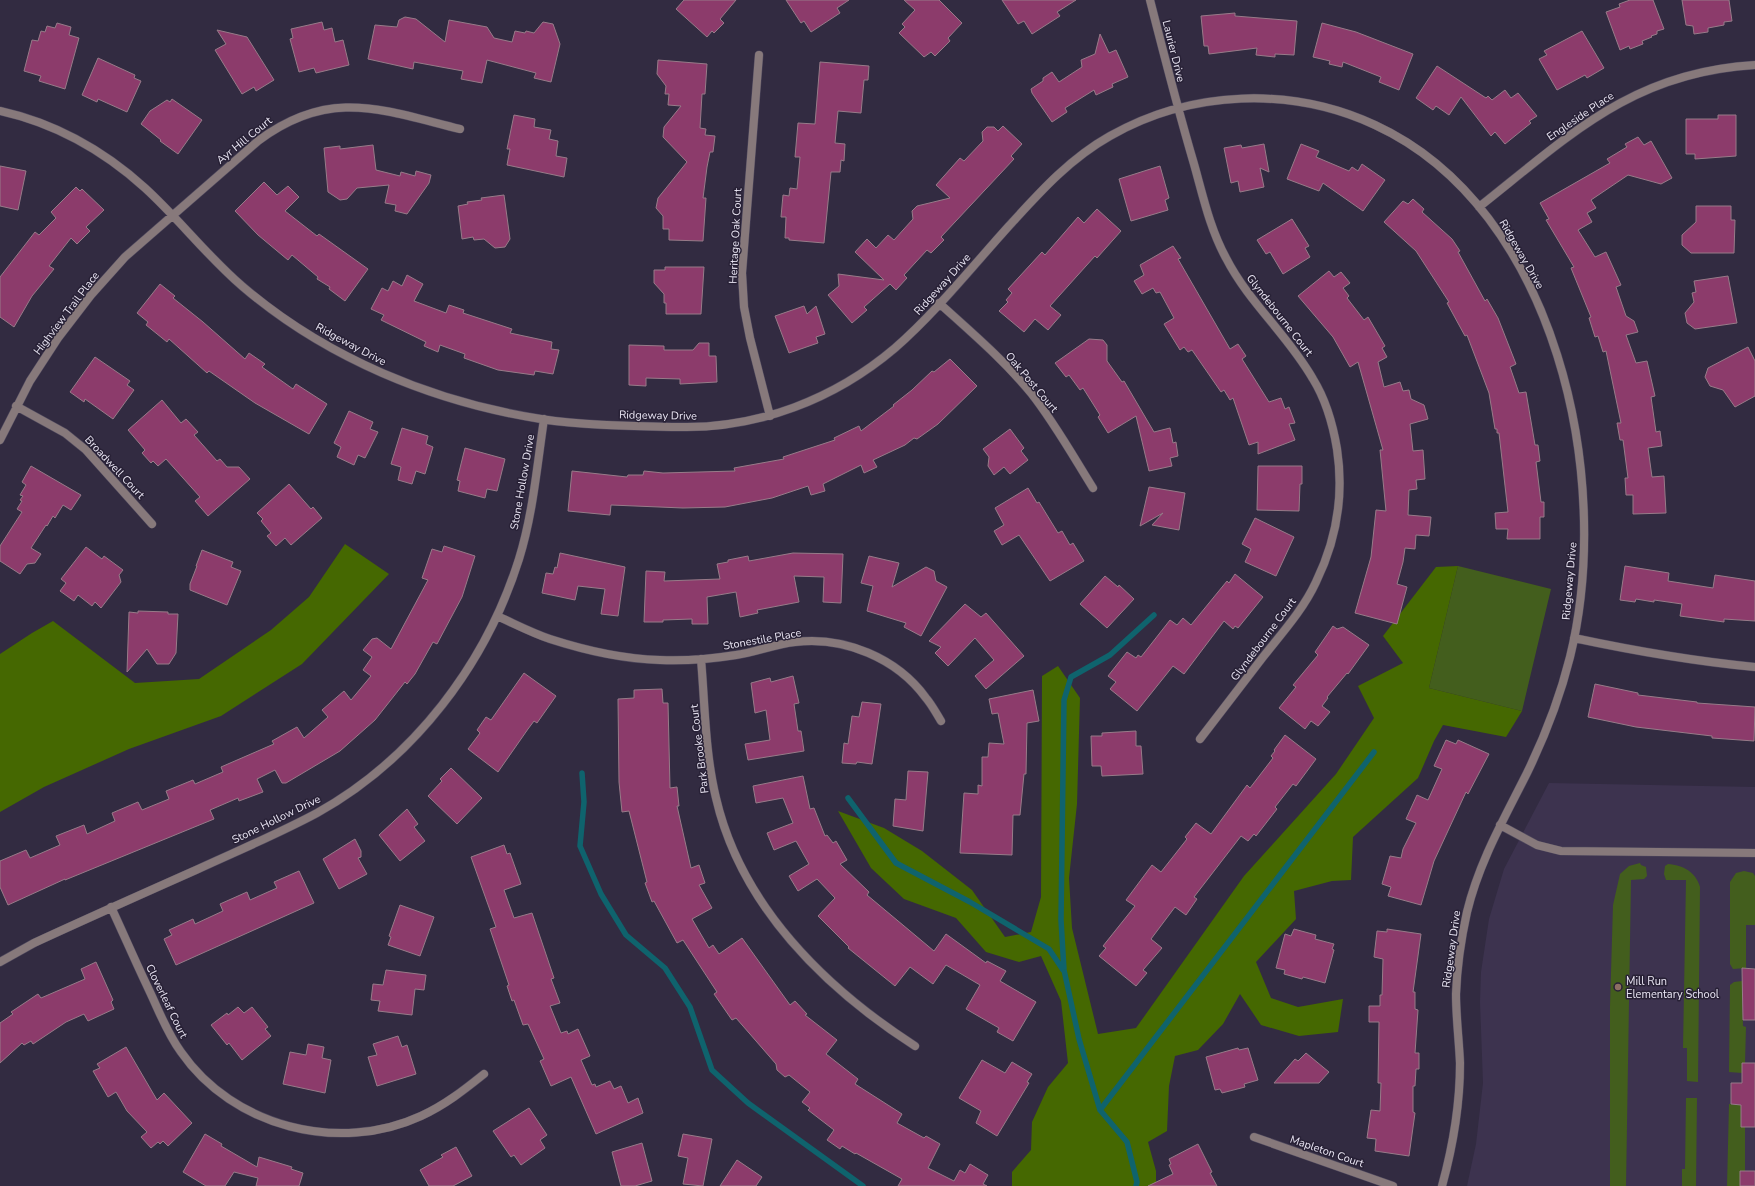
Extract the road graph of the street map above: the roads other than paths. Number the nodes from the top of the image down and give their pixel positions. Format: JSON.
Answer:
{"nodes":[{"id":1,"x":1150,"y":0,"type":"edge"},
{"id":2,"x":759,"y":55,"type":"dead end"},
{"id":3,"x":1755,"y":65,"type":"edge"},
{"id":4,"x":1177,"y":108,"type":"junction"},
{"id":5,"x":0,"y":112,"type":"edge"},
{"id":6,"x":460,"y":129,"type":"dead end"},
{"id":7,"x":1480,"y":206,"type":"junction"},
{"id":8,"x":171,"y":216,"type":"junction"},
{"id":9,"x":939,"y":303,"type":"junction"},
{"id":10,"x":16,"y":406,"type":"junction"},
{"id":11,"x":770,"y":416,"type":"junction"},
{"id":12,"x":544,"y":420,"type":"junction"},
{"id":13,"x":0,"y":440,"type":"edge"},
{"id":14,"x":1093,"y":488,"type":"dead end"},
{"id":15,"x":152,"y":524,"type":"dead end"},
{"id":16,"x":497,"y":616,"type":"junction"},
{"id":17,"x":1574,"y":638,"type":"junction"},
{"id":18,"x":701,"y":659,"type":"junction"},
{"id":19,"x":1755,"y":667,"type":"edge"},
{"id":20,"x":941,"y":721,"type":"dead end"},
{"id":21,"x":1200,"y":739,"type":"dead end"},
{"id":22,"x":1500,"y":825,"type":"junction"},
{"id":23,"x":1755,"y":853,"type":"edge"},
{"id":24,"x":112,"y":907,"type":"junction"},
{"id":25,"x":0,"y":962,"type":"edge"},
{"id":26,"x":915,"y":1046,"type":"dead end"},
{"id":27,"x":484,"y":1074,"type":"dead end"},
{"id":28,"x":1254,"y":1137,"type":"dead end"},
{"id":29,"x":1393,"y":1186,"type":"edge"},
{"id":30,"x":1442,"y":1186,"type":"edge"}],
"edges":[{"from":1,"to":4,"type":"street","name":"Laurier Drive"},
{"from":2,"to":11,"type":"street","name":"Heritage Oak Court"},
{"from":3,"to":7,"type":"street","name":"Engleside Place"},
{"from":4,"to":7,"type":"street","name":"Ridgeway Drive"},
{"from":4,"to":9,"type":"street","name":"Ridgeway Drive"},
{"from":4,"to":21,"type":"street","name":"Glyndebourne Court"},
{"from":5,"to":8,"type":"street","name":"Ridgeway Drive"},
{"from":6,"to":8,"type":"street","name":"Ayr Hill Court"},
{"from":7,"to":17,"type":"street","name":"Ridgeway Drive"},
{"from":8,"to":10,"type":"street","name":"Highview Trail Place"},
{"from":8,"to":12,"type":"street","name":"Ridgeway Drive"},
{"from":9,"to":11,"type":"street","name":"Ridgeway Drive"},
{"from":9,"to":14,"type":"street","name":"Oak Post Court"},
{"from":10,"to":13,"type":"street","name":"Highview Trail Place"},
{"from":10,"to":15,"type":"street","name":"Broadwell Court"},
{"from":11,"to":12,"type":"street","name":"Ridgeway Drive"},
{"from":12,"to":16,"type":"street","name":"Stone Hollow Drive"},
{"from":16,"to":18,"type":"street"},
{"from":16,"to":24,"type":"street","name":"Stone Hollow Drive"},
{"from":17,"to":19,"type":"street"},
{"from":17,"to":22,"type":"street","name":"Ridgeway Drive"},
{"from":18,"to":20,"type":"street","name":"Stonestile Place"},
{"from":18,"to":26,"type":"street","name":"Park Brooke Court"},
{"from":22,"to":23,"type":"street"},
{"from":22,"to":30,"type":"street","name":"Ridgeway Drive"},
{"from":24,"to":25,"type":"street","name":"Stone Hollow Drive"},
{"from":24,"to":27,"type":"street","name":"Cloverleaf Court"},
{"from":28,"to":29,"type":"street","name":"Mapleton Court"}]}
